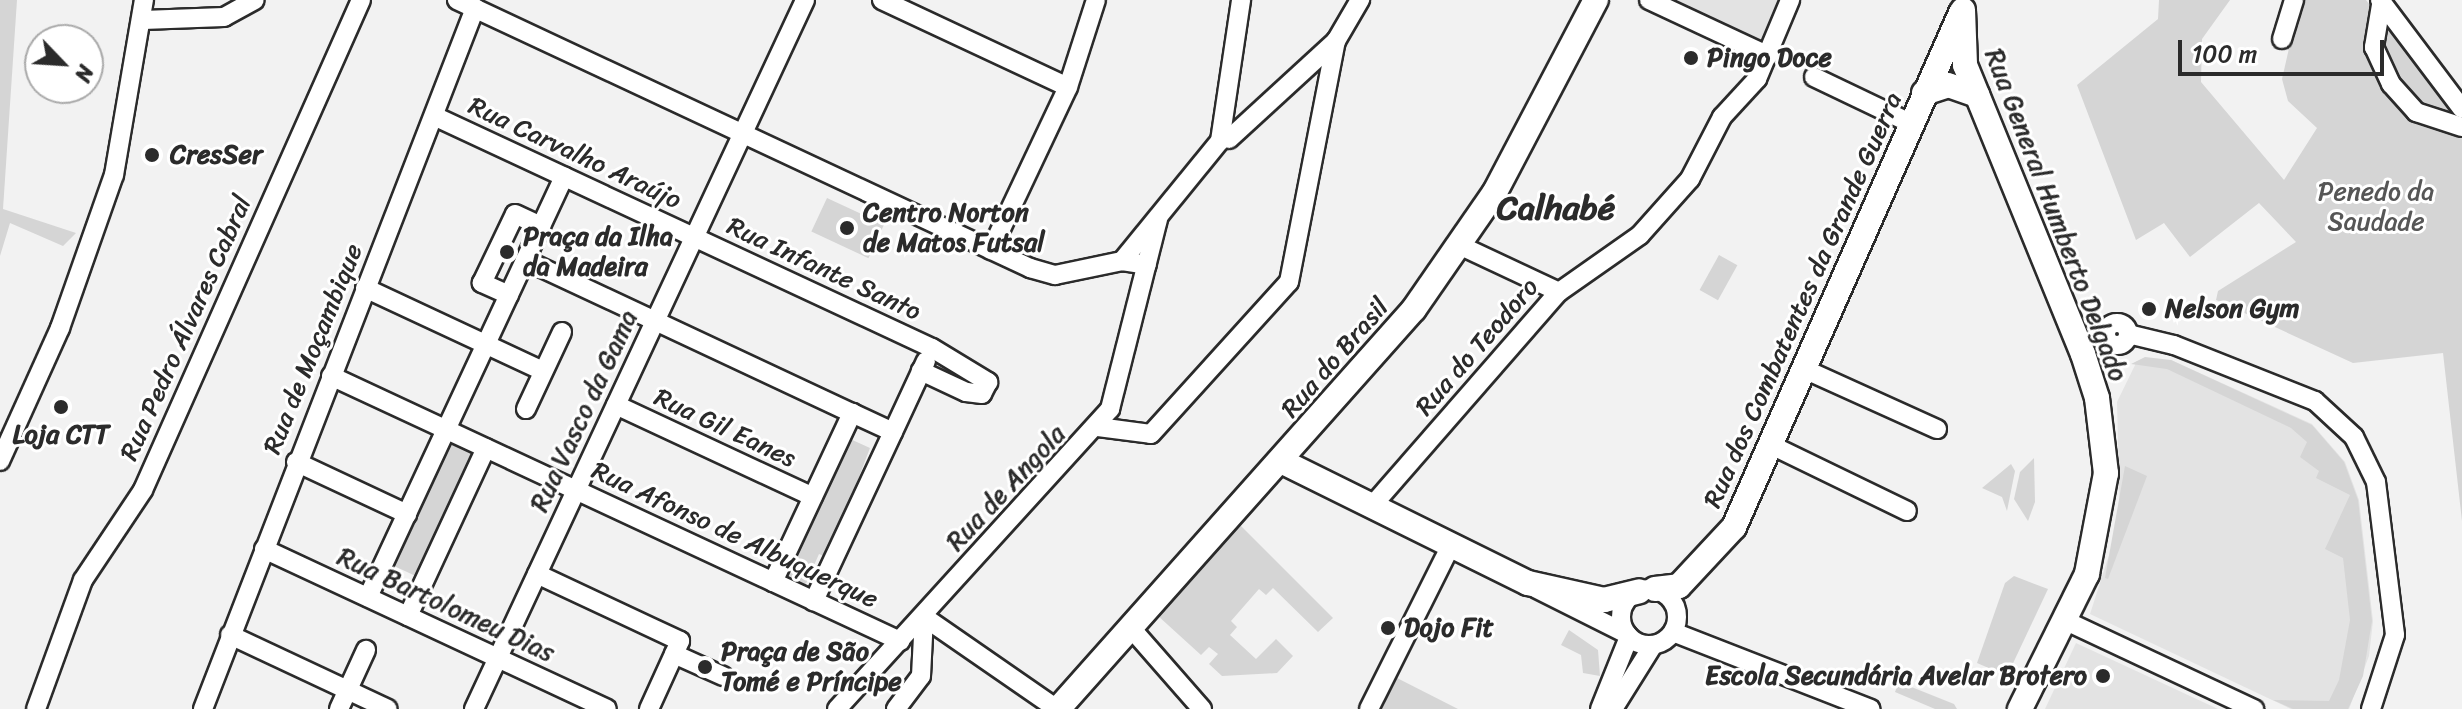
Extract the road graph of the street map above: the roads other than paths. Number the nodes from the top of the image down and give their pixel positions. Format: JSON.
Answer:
{"nodes":[{"id":1,"x":144,"y":0,"type":"edge"},
{"id":2,"x":255,"y":0,"type":"edge"},
{"id":3,"x":361,"y":0,"type":"edge"},
{"id":4,"x":457,"y":0,"type":"edge"},
{"id":5,"x":805,"y":0,"type":"edge"},
{"id":6,"x":882,"y":0,"type":"edge"},
{"id":7,"x":1096,"y":0,"type":"edge"},
{"id":8,"x":1241,"y":0,"type":"edge"},
{"id":9,"x":1360,"y":0,"type":"edge"},
{"id":10,"x":1596,"y":0,"type":"edge"},
{"id":11,"x":1649,"y":0,"type":"edge"},
{"id":12,"x":1790,"y":0,"type":"edge"},
{"id":13,"x":2294,"y":0,"type":"edge"},
{"id":14,"x":2380,"y":3,"type":"edge"},
{"id":15,"x":1965,"y":5,"type":"edge"},
{"id":16,"x":475,"y":8,"type":"junction"},
{"id":17,"x":143,"y":20,"type":"junction"},
{"id":18,"x":2282,"y":39,"type":"dead end"},
{"id":19,"x":1336,"y":41,"type":"junction"},
{"id":20,"x":1769,"y":56,"type":"junction"},
{"id":21,"x":1951,"y":56,"type":"junction"},
{"id":22,"x":1814,"y":77,"type":"dead end"},
{"id":23,"x":1068,"y":87,"type":"junction"},
{"id":24,"x":1924,"y":93,"type":"junction"},
{"id":25,"x":1977,"y":95,"type":"junction"},
{"id":26,"x":2462,"y":109,"type":"edge"},
{"id":27,"x":434,"y":116,"type":"junction"},
{"id":28,"x":1912,"y":124,"type":"junction"},
{"id":29,"x":2462,"y":127,"type":"edge"},
{"id":30,"x":1226,"y":132,"type":"junction"},
{"id":31,"x":742,"y":134,"type":"junction"},
{"id":32,"x":564,"y":176,"type":"junction"},
{"id":33,"x":1158,"y":219,"type":"junction"},
{"id":34,"x":541,"y":226,"type":"junction"},
{"id":35,"x":694,"y":237,"type":"junction"},
{"id":36,"x":1461,"y":246,"type":"junction"},
{"id":37,"x":991,"y":250,"type":"junction"},
{"id":38,"x":525,"y":260,"type":"junction"},
{"id":39,"x":1122,"y":261,"type":"junction"},
{"id":40,"x":1147,"y":265,"type":"junction"},
{"id":41,"x":365,"y":288,"type":"junction"},
{"id":42,"x":1559,"y":292,"type":"junction"},
{"id":43,"x":509,"y":295,"type":"junction"},
{"id":44,"x":655,"y":321,"type":"junction"},
{"id":45,"x":562,"y":332,"type":"dead end"},
{"id":46,"x":486,"y":344,"type":"junction"},
{"id":47,"x":932,"y":348,"type":"junction"},
{"id":48,"x":2083,"y":354,"type":"junction"},
{"id":49,"x":1804,"y":369,"type":"junction"},
{"id":50,"x":543,"y":371,"type":"junction"},
{"id":51,"x":921,"y":371,"type":"junction"},
{"id":52,"x":331,"y":376,"type":"junction"},
{"id":53,"x":616,"y":405,"type":"junction"},
{"id":54,"x":526,"y":409,"type":"dead end"},
{"id":55,"x":852,"y":413,"type":"junction"},
{"id":56,"x":1098,"y":427,"type":"junction"},
{"id":57,"x":446,"y":429,"type":"junction"},
{"id":58,"x":1937,"y":429,"type":"dead end"},
{"id":59,"x":893,"y":432,"type":"junction"},
{"id":60,"x":1771,"y":445,"type":"junction"},
{"id":61,"x":486,"y":448,"type":"junction"},
{"id":62,"x":0,"y":461,"type":"edge"},
{"id":63,"x":296,"y":462,"type":"junction"},
{"id":64,"x":1283,"y":462,"type":"junction"},
{"id":65,"x":576,"y":490,"type":"junction"},
{"id":66,"x":813,"y":497,"type":"junction"},
{"id":67,"x":1372,"y":506,"type":"junction"},
{"id":68,"x":1907,"y":511,"type":"dead end"},
{"id":69,"x":407,"y":514,"type":"junction"},
{"id":70,"x":1451,"y":545,"type":"junction"},
{"id":71,"x":264,"y":549,"type":"junction"},
{"id":72,"x":537,"y":574,"type":"junction"},
{"id":73,"x":773,"y":582,"type":"junction"},
{"id":74,"x":1528,"y":583,"type":"junction"},
{"id":75,"x":1647,"y":590,"type":"junction"},
{"id":76,"x":368,"y":597,"type":"junction"},
{"id":77,"x":814,"y":601,"type":"junction"},
{"id":78,"x":408,"y":616,"type":"junction"},
{"id":79,"x":924,"y":617,"type":"junction"},
{"id":80,"x":2066,"y":621,"type":"junction"},
{"id":81,"x":1131,"y":628,"type":"junction"},
{"id":82,"x":1673,"y":632,"type":"junction"},
{"id":83,"x":230,"y":635,"type":"junction"},
{"id":84,"x":1628,"y":636,"type":"junction"},
{"id":85,"x":900,"y":641,"type":"junction"},
{"id":86,"x":1653,"y":645,"type":"junction"},
{"id":87,"x":677,"y":647,"type":"junction"},
{"id":88,"x":366,"y":650,"type":"dead end"},
{"id":89,"x":498,"y":658,"type":"junction"},
{"id":90,"x":723,"y":676,"type":"dead end"},
{"id":91,"x":347,"y":690,"type":"junction"},
{"id":92,"x":602,"y":708,"type":"edge"},
{"id":93,"x":36,"y":709,"type":"edge"},
{"id":94,"x":203,"y":709,"type":"edge"},
{"id":95,"x":339,"y":709,"type":"edge"},
{"id":96,"x":388,"y":709,"type":"edge"},
{"id":97,"x":474,"y":709,"type":"edge"},
{"id":98,"x":649,"y":709,"type":"edge"},
{"id":99,"x":837,"y":709,"type":"edge"},
{"id":100,"x":896,"y":709,"type":"edge"},
{"id":101,"x":1058,"y":709,"type":"edge"},
{"id":102,"x":1202,"y":709,"type":"edge"},
{"id":103,"x":1369,"y":709,"type":"edge"},
{"id":104,"x":1600,"y":709,"type":"edge"},
{"id":105,"x":1613,"y":709,"type":"edge"},
{"id":106,"x":1871,"y":709,"type":"edge"},
{"id":107,"x":2020,"y":709,"type":"edge"},
{"id":108,"x":2254,"y":709,"type":"edge"},
{"id":109,"x":2371,"y":709,"type":"edge"}],
"edges":[{"from":1,"to":17,"type":"street"},
{"from":2,"to":17,"type":"street"},
{"from":3,"to":93,"type":"street","name":"Rua Pedro Álvares Cabral"},
{"from":4,"to":16,"type":"street"},
{"from":5,"to":31,"type":"street","name":"Rua Vasco da Gama"},
{"from":6,"to":23,"type":"street"},
{"from":7,"to":23,"type":"street"},
{"from":8,"to":30,"type":"street"},
{"from":9,"to":19,"type":"street"},
{"from":10,"to":36,"type":"main road","name":"Rua do Brasil"},
{"from":11,"to":20,"type":"street"},
{"from":12,"to":20,"type":"street","name":"Rua do Teodoro"},
{"from":13,"to":18,"type":"street"},
{"from":14,"to":26,"type":"street"},
{"from":14,"to":29,"type":"street"},
{"from":15,"to":21,"type":"main road","name":"Rua dos Combatentes da Grande Guerra"},
{"from":16,"to":27,"type":"street","name":"Rua de Moçambique"},
{"from":16,"to":31,"type":"street"},
{"from":17,"to":62,"type":"street"},
{"from":19,"to":30,"type":"street"},
{"from":19,"to":56,"type":"street"},
{"from":20,"to":42,"type":"street","name":"Rua do Teodoro"},
{"from":21,"to":24,"type":"main road","name":"Rua dos Combatentes da Grande Guerra"},
{"from":21,"to":25,"type":"main road","name":"Rua General Humberto Delgado"},
{"from":22,"to":28,"type":"street"},
{"from":23,"to":37,"type":"street"},
{"from":24,"to":25,"type":"main road"},
{"from":24,"to":28,"type":"main road","name":"Rua dos Combatentes da Grande Guerra"},
{"from":25,"to":48,"type":"main road","name":"Rua General Humberto Delgado"},
{"from":27,"to":32,"type":"street","name":"Rua Carvalho Araújo"},
{"from":27,"to":41,"type":"street","name":"Rua de Moçambique"},
{"from":28,"to":49,"type":"main road","name":"Rua dos Combatentes da Grande Guerra"},
{"from":30,"to":33,"type":"street"},
{"from":31,"to":35,"type":"street","name":"Rua Vasco da Gama"},
{"from":31,"to":37,"type":"street"},
{"from":32,"to":34,"type":"street"},
{"from":32,"to":35,"type":"street","name":"Rua Carvalho Araújo"},
{"from":33,"to":39,"type":"street"},
{"from":33,"to":40,"type":"street","name":"Rua de Angola"},
{"from":34,"to":38,"type":"street"},
{"from":34,"to":43,"type":"street"},
{"from":35,"to":44,"type":"street","name":"Rua Vasco da Gama"},
{"from":35,"to":47,"type":"street","name":"Rua Infante Santo"},
{"from":36,"to":42,"type":"street"},
{"from":36,"to":64,"type":"main road","name":"Rua do Brasil"},
{"from":37,"to":39,"type":"street"},
{"from":38,"to":43,"type":"street"},
{"from":38,"to":44,"type":"street"},
{"from":39,"to":40,"type":"street"},
{"from":40,"to":56,"type":"street","name":"Rua de Angola"},
{"from":41,"to":46,"type":"street"},
{"from":41,"to":52,"type":"street","name":"Rua de Moçambique"},
{"from":42,"to":67,"type":"street","name":"Rua do Teodoro"},
{"from":43,"to":46,"type":"street"},
{"from":44,"to":53,"type":"street","name":"Rua Vasco da Gama"},
{"from":44,"to":55,"type":"street"},
{"from":45,"to":50,"type":"street"},
{"from":46,"to":50,"type":"street"},
{"from":46,"to":57,"type":"street"},
{"from":47,"to":51,"type":"street"},
{"from":47,"to":51,"type":"street","name":"Rua Infante Santo"},
{"from":48,"to":80,"type":"main road","name":"Rua General Humberto Delgado"},
{"from":48,"to":109,"type":"street"},
{"from":49,"to":58,"type":"street"},
{"from":49,"to":60,"type":"main road","name":"Rua dos Combatentes da Grande Guerra"},
{"from":50,"to":54,"type":"street"},
{"from":51,"to":59,"type":"street"},
{"from":52,"to":57,"type":"street","name":"Rua Afonso de Albuquerque"},
{"from":52,"to":63,"type":"street","name":"Rua de Moçambique"},
{"from":53,"to":65,"type":"street","name":"Rua Vasco da Gama"},
{"from":53,"to":66,"type":"street","name":"Rua Gil Eanes"},
{"from":55,"to":59,"type":"street"},
{"from":55,"to":66,"type":"street"},
{"from":56,"to":79,"type":"street","name":"Rua de Angola"},
{"from":57,"to":61,"type":"street","name":"Rua Afonso de Albuquerque"},
{"from":57,"to":69,"type":"street"},
{"from":59,"to":77,"type":"street"},
{"from":60,"to":68,"type":"street"},
{"from":60,"to":75,"type":"main road","name":"Rua dos Combatentes da Grande Guerra"},
{"from":61,"to":65,"type":"street","name":"Rua Afonso de Albuquerque"},
{"from":61,"to":78,"type":"street"},
{"from":63,"to":69,"type":"street"},
{"from":63,"to":71,"type":"street","name":"Rua de Moçambique"},
{"from":64,"to":67,"type":"main road","name":"Rua dos Combatentes da Grande Guerra"},
{"from":64,"to":81,"type":"main road","name":"Rua do Brasil"},
{"from":65,"to":72,"type":"street","name":"Rua Vasco da Gama"},
{"from":65,"to":73,"type":"street","name":"Rua Afonso de Albuquerque"},
{"from":66,"to":73,"type":"street"},
{"from":67,"to":70,"type":"main road","name":"Rua dos Combatentes da Grande Guerra"},
{"from":69,"to":76,"type":"street"},
{"from":70,"to":74,"type":"main road","name":"Rua dos Combatentes da Grande Guerra"},
{"from":70,"to":103,"type":"street"},
{"from":71,"to":76,"type":"street","name":"Rua Bartolomeu Dias"},
{"from":71,"to":83,"type":"street","name":"Rua de Moçambique"},
{"from":72,"to":87,"type":"street"},
{"from":72,"to":89,"type":"street","name":"Rua Vasco da Gama"},
{"from":73,"to":77,"type":"street","name":"Rua Afonso de Albuquerque"},
{"from":74,"to":75,"type":"main road","name":"Rua dos Combatentes da Grande Guerra"},
{"from":74,"to":84,"type":"street","name":"Rua dos Combatentes da Grande Guerra"},
{"from":75,"to":82,"type":"street"},
{"from":75,"to":84,"type":"street"},
{"from":76,"to":78,"type":"street","name":"Rua Bartolomeu Dias"},
{"from":77,"to":85,"type":"street","name":"Rua Afonso de Albuquerque"},
{"from":78,"to":89,"type":"street","name":"Rua Bartolomeu Dias"},
{"from":79,"to":85,"type":"street","name":"Rua de Angola"},
{"from":79,"to":100,"type":"street"},
{"from":79,"to":101,"type":"street"},
{"from":80,"to":107,"type":"main road","name":"Rua General Humberto Delgado"},
{"from":80,"to":108,"type":"street"},
{"from":81,"to":101,"type":"main road","name":"Rua do Brasil"},
{"from":81,"to":102,"type":"street"},
{"from":82,"to":86,"type":"street"},
{"from":82,"to":106,"type":"street"},
{"from":83,"to":91,"type":"street"},
{"from":83,"to":94,"type":"street","name":"Rua de Moçambique"},
{"from":84,"to":86,"type":"street"},
{"from":84,"to":104,"type":"street"},
{"from":85,"to":99,"type":"street","name":"Rua de Angola"},
{"from":86,"to":105,"type":"street"},
{"from":87,"to":90,"type":"street"},
{"from":87,"to":98,"type":"street"},
{"from":88,"to":91,"type":"street"},
{"from":89,"to":92,"type":"street","name":"Rua Bartolomeu Dias"},
{"from":89,"to":97,"type":"street","name":"Rua Vasco da Gama"},
{"from":91,"to":95,"type":"street"},
{"from":91,"to":96,"type":"street"}]}
